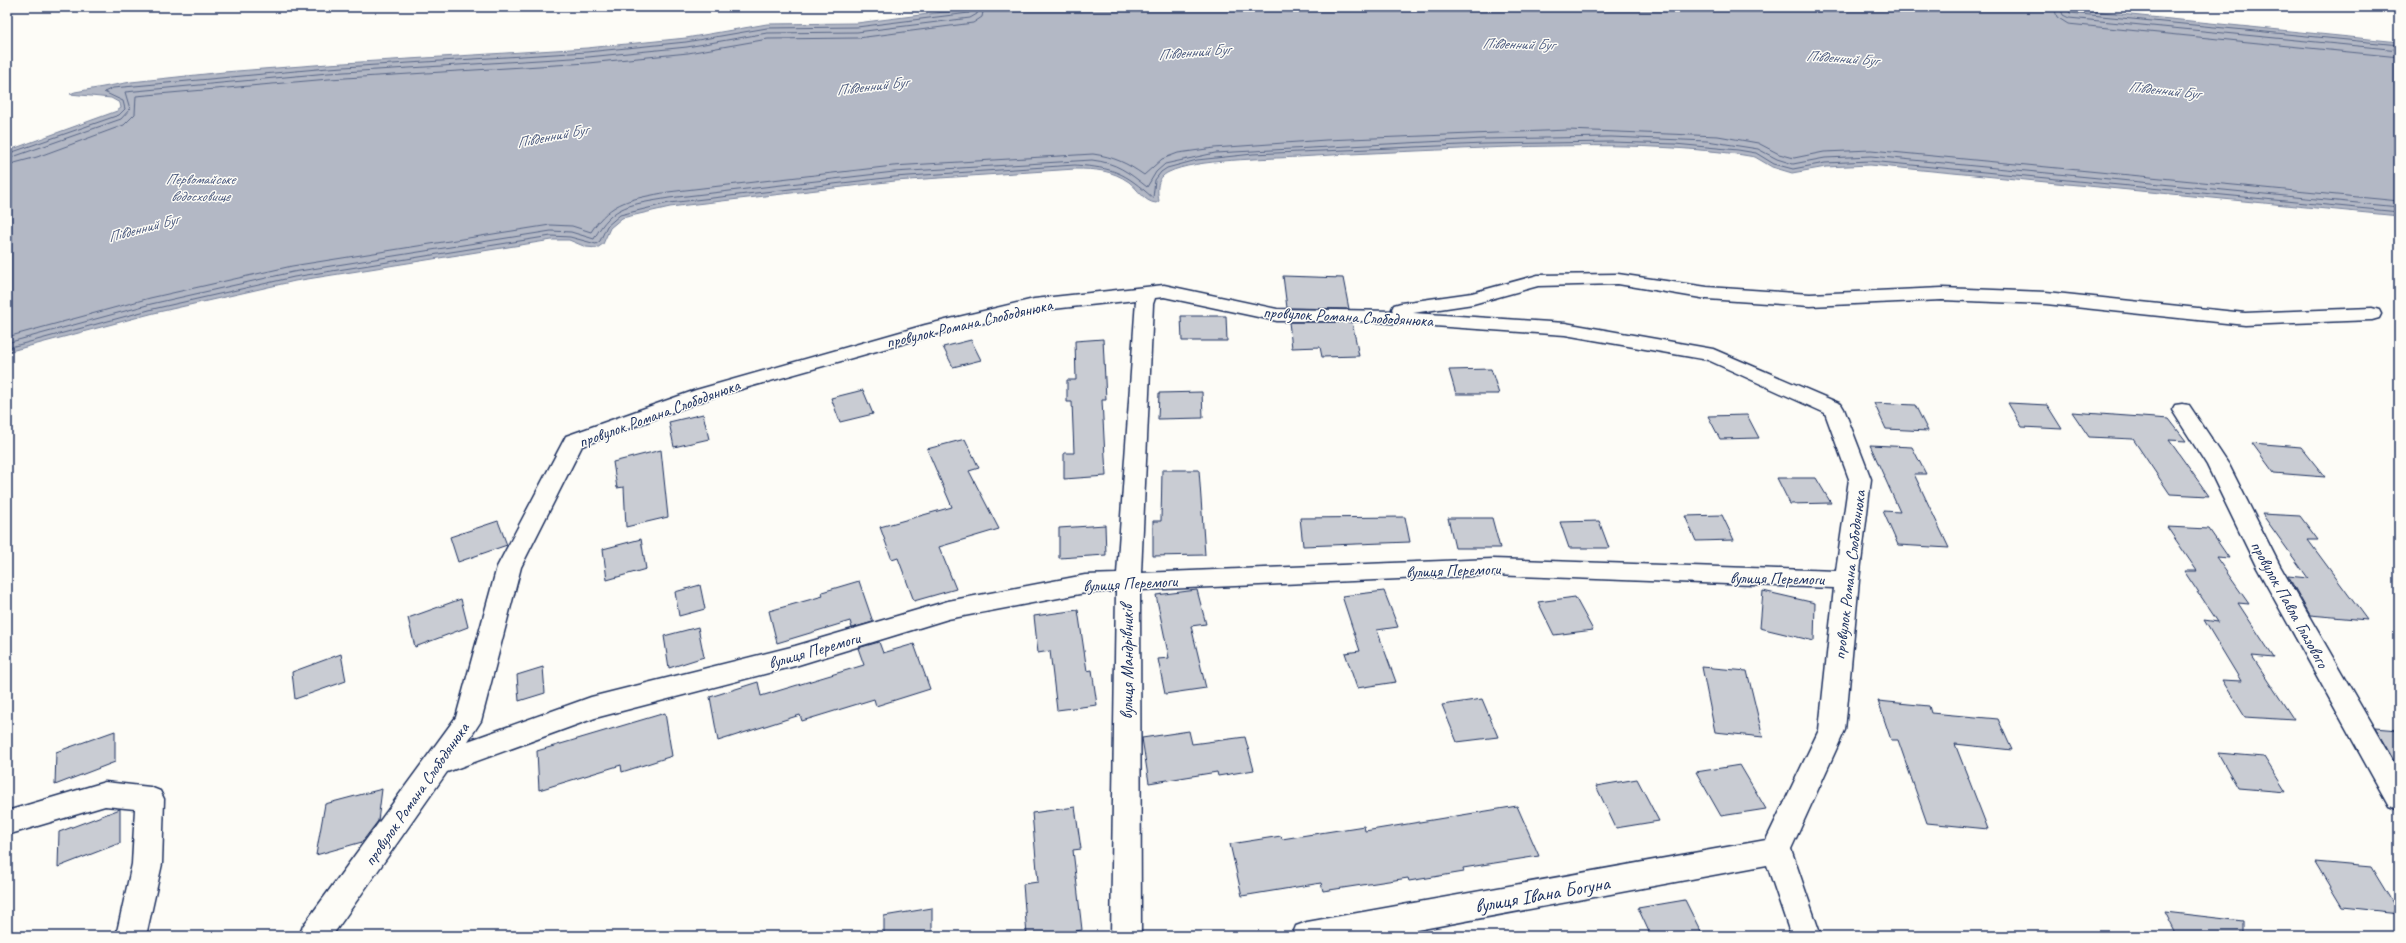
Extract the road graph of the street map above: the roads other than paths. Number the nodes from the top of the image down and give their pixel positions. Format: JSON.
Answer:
{"nodes":[{"id":1,"x":1147,"y":293,"type":"junction"},
{"id":2,"x":2372,"y":314,"type":"dead end"},
{"id":3,"x":1362,"y":316,"type":"junction"},
{"id":4,"x":2182,"y":410,"type":"dead end"},
{"id":5,"x":1847,"y":580,"type":"junction"},
{"id":6,"x":1128,"y":583,"type":"junction"},
{"id":7,"x":438,"y":764,"type":"junction"},
{"id":8,"x":2399,"y":798,"type":"edge"},
{"id":9,"x":7,"y":823,"type":"edge"},
{"id":10,"x":1776,"y":849,"type":"junction"},
{"id":11,"x":131,"y":936,"type":"edge"},
{"id":12,"x":314,"y":936,"type":"edge"},
{"id":13,"x":1126,"y":936,"type":"edge"},
{"id":14,"x":1307,"y":936,"type":"edge"},
{"id":15,"x":1806,"y":936,"type":"edge"}],
"edges":[{"from":1,"to":3,"type":"street","name":"провулок Романа Слободянюка"},
{"from":1,"to":6,"type":"street","name":"вулиця Мандрівників"},
{"from":1,"to":7,"type":"street","name":"провулок Романа Слободянюка"},
{"from":2,"to":3,"type":"street"},
{"from":3,"to":5,"type":"street","name":"провулок Романа Слободянюка"},
{"from":4,"to":8,"type":"street","name":"провулок Павла Глазового"},
{"from":5,"to":6,"type":"street","name":"вулиця Перемоги"},
{"from":5,"to":10,"type":"street","name":"провулок Романа Слободянюка"},
{"from":6,"to":7,"type":"street","name":"вулиця Перемоги"},
{"from":6,"to":13,"type":"street","name":"вулиця Мандрівників"},
{"from":7,"to":12,"type":"street","name":"провулок Романа Слободянюка"},
{"from":9,"to":11,"type":"street"},
{"from":10,"to":14,"type":"street","name":"вулиця Івана Богуна"},
{"from":10,"to":15,"type":"street"}]}
